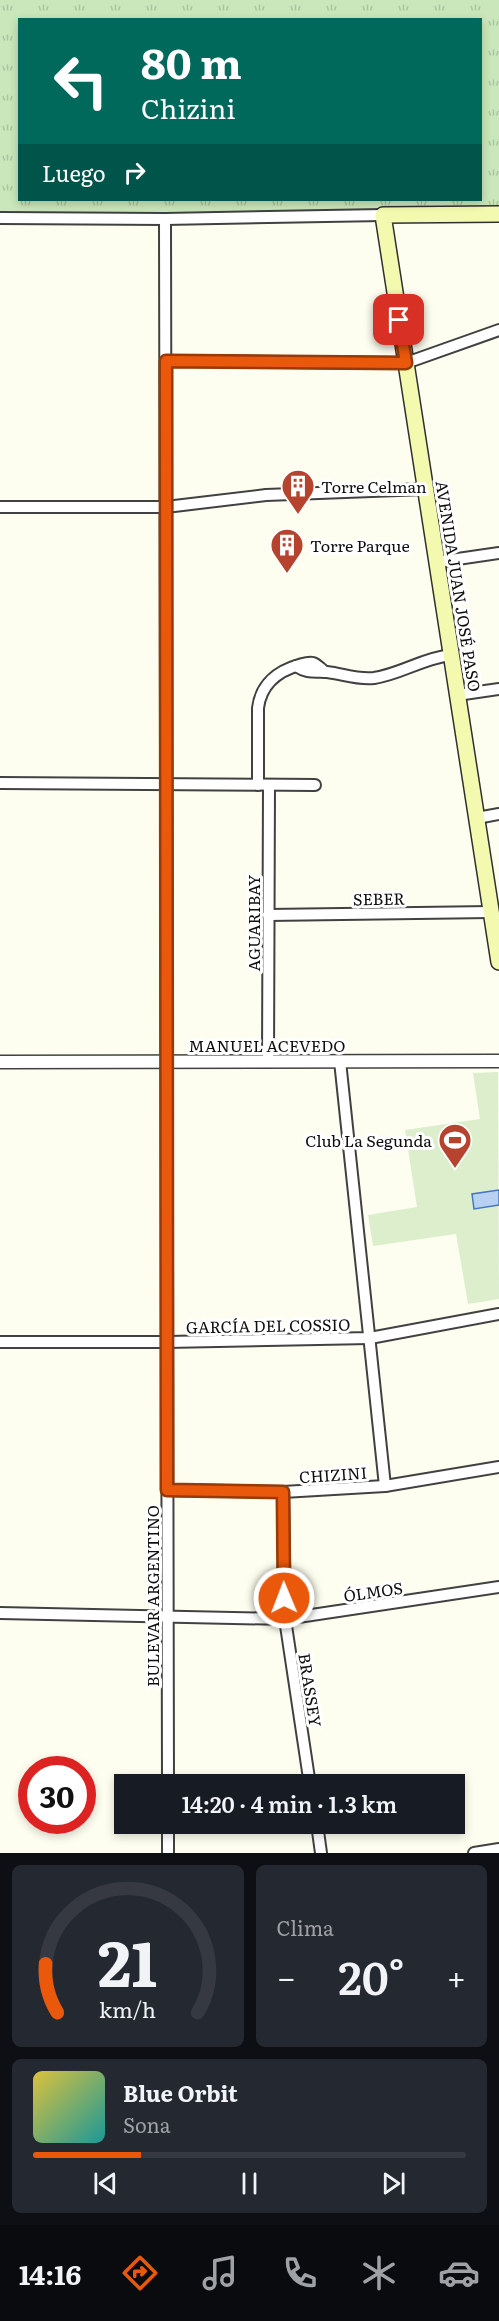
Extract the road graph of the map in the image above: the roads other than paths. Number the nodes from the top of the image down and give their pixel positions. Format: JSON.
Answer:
{"nodes":[{"id":1,"x":499,"y":214,"type":"edge"},
{"id":2,"x":383,"y":215,"type":"junction"},
{"id":3,"x":0,"y":218,"type":"edge"},
{"id":4,"x":165,"y":219,"type":"junction"},
{"id":5,"x":499,"y":330,"type":"edge"},
{"id":6,"x":166,"y":361,"type":"junction"},
{"id":7,"x":406,"y":363,"type":"junction"},
{"id":8,"x":425,"y":489,"type":"junction"},
{"id":9,"x":0,"y":507,"type":"edge"},
{"id":10,"x":166,"y":507,"type":"junction"},
{"id":11,"x":499,"y":553,"type":"edge"},
{"id":12,"x":437,"y":562,"type":"junction"},
{"id":13,"x":451,"y":655,"type":"junction"},
{"id":14,"x":499,"y":689,"type":"edge"},
{"id":15,"x":458,"y":695,"type":"junction"},
{"id":16,"x":0,"y":783,"type":"edge"},
{"id":17,"x":166,"y":784,"type":"junction"},
{"id":18,"x":263,"y":785,"type":"junction"},
{"id":19,"x":315,"y":785,"type":"dead end"},
{"id":20,"x":499,"y":814,"type":"edge"},
{"id":21,"x":477,"y":818,"type":"junction"},
{"id":22,"x":491,"y":912,"type":"junction"},
{"id":23,"x":268,"y":915,"type":"junction"},
{"id":24,"x":497,"y":942,"type":"edge"},
{"id":25,"x":499,"y":962,"type":"edge"},
{"id":26,"x":340,"y":1061,"type":"junction"},
{"id":27,"x":499,"y":1061,"type":"edge"},
{"id":28,"x":0,"y":1062,"type":"edge"},
{"id":29,"x":167,"y":1062,"type":"junction"},
{"id":30,"x":268,"y":1062,"type":"junction"},
{"id":31,"x":499,"y":1314,"type":"edge"},
{"id":32,"x":370,"y":1338,"type":"junction"},
{"id":33,"x":0,"y":1342,"type":"edge"},
{"id":34,"x":167,"y":1342,"type":"junction"},
{"id":35,"x":499,"y":1467,"type":"edge"},
{"id":36,"x":385,"y":1486,"type":"junction"},
{"id":37,"x":167,"y":1490,"type":"junction"},
{"id":38,"x":283,"y":1492,"type":"junction"},
{"id":39,"x":499,"y":1587,"type":"edge"},
{"id":40,"x":0,"y":1613,"type":"edge"},
{"id":41,"x":168,"y":1617,"type":"junction"},
{"id":42,"x":285,"y":1619,"type":"junction"},
{"id":43,"x":168,"y":1774,"type":"edge"},
{"id":44,"x":308,"y":1774,"type":"edge"},
{"id":45,"x":168,"y":1834,"type":"edge"},
{"id":46,"x":318,"y":1834,"type":"edge"},
{"id":47,"x":499,"y":1849,"type":"edge"},
{"id":48,"x":168,"y":1853,"type":"edge"},
{"id":49,"x":321,"y":1853,"type":"edge"},
{"id":50,"x":474,"y":1853,"type":"edge"}],
"edges":[{"from":1,"to":2,"type":"main road"},
{"from":2,"to":4,"type":"street"},
{"from":2,"to":7,"type":"main road","name":"AVENIDA JUAN JOSÉ PASO"},
{"from":3,"to":4,"type":"street"},
{"from":4,"to":6,"type":"street","name":"BULEVAR ARGENTINO"},
{"from":5,"to":7,"type":"street"},
{"from":6,"to":7,"type":"street"},
{"from":6,"to":10,"type":"street","name":"BULEVAR ARGENTINO"},
{"from":7,"to":8,"type":"main road","name":"AVENIDA JUAN JOSÉ PASO"},
{"from":8,"to":10,"type":"street"},
{"from":8,"to":12,"type":"main road","name":"AVENIDA JUAN JOSÉ PASO"},
{"from":9,"to":10,"type":"street"},
{"from":10,"to":17,"type":"street","name":"BULEVAR ARGENTINO"},
{"from":11,"to":12,"type":"street"},
{"from":12,"to":13,"type":"main road","name":"AVENIDA JUAN JOSÉ PASO"},
{"from":13,"to":15,"type":"main road","name":"AVENIDA JUAN JOSÉ PASO"},
{"from":13,"to":18,"type":"street","name":"AGUARIBAY"},
{"from":14,"to":15,"type":"street"},
{"from":15,"to":21,"type":"main road","name":"AVENIDA JUAN JOSÉ PASO"},
{"from":16,"to":17,"type":"street"},
{"from":17,"to":18,"type":"street"},
{"from":17,"to":29,"type":"street","name":"BULEVAR ARGENTINO"},
{"from":18,"to":19,"type":"street"},
{"from":18,"to":23,"type":"street","name":"AGUARIBAY"},
{"from":20,"to":21,"type":"street"},
{"from":21,"to":22,"type":"main road","name":"AVENIDA JUAN JOSÉ PASO"},
{"from":22,"to":23,"type":"street","name":"SEBER"},
{"from":22,"to":24,"type":"main road","name":"AVENIDA JUAN JOSÉ PASO"},
{"from":23,"to":30,"type":"street","name":"AGUARIBAY"},
{"from":24,"to":25,"type":"main road","name":"AVENIDA JUAN JOSÉ PASO"},
{"from":26,"to":27,"type":"street","name":"MANUEL ACEVEDO"},
{"from":26,"to":30,"type":"street","name":"MANUEL ACEVEDO"},
{"from":26,"to":32,"type":"street"},
{"from":28,"to":29,"type":"street","name":"MANUEL ACEVEDO"},
{"from":29,"to":30,"type":"street","name":"MANUEL ACEVEDO"},
{"from":29,"to":34,"type":"street","name":"BULEVAR ARGENTINO"},
{"from":31,"to":32,"type":"street","name":"GARCÍA DEL COSSIO"},
{"from":32,"to":34,"type":"street","name":"GARCÍA DEL COSSIO"},
{"from":32,"to":36,"type":"street"},
{"from":33,"to":34,"type":"street","name":"GARCÍA DEL COSSIO"},
{"from":34,"to":37,"type":"street","name":"BULEVAR ARGENTINO"},
{"from":35,"to":36,"type":"street","name":"CHIZINI"},
{"from":36,"to":38,"type":"street","name":"CHIZINI"},
{"from":37,"to":38,"type":"street","name":"CHIZINI"},
{"from":37,"to":41,"type":"street","name":"BULEVAR ARGENTINO"},
{"from":38,"to":42,"type":"street","name":"BRASSEY"},
{"from":39,"to":42,"type":"street","name":"ÓLMOS"},
{"from":40,"to":41,"type":"street","name":"ÓLMOS"},
{"from":41,"to":42,"type":"street","name":"ÓLMOS"},
{"from":41,"to":43,"type":"street","name":"BULEVAR ARGENTINO"},
{"from":42,"to":44,"type":"street","name":"BRASSEY"},
{"from":45,"to":48,"type":"street"},
{"from":46,"to":49,"type":"street"},
{"from":47,"to":50,"type":"street"}]}
